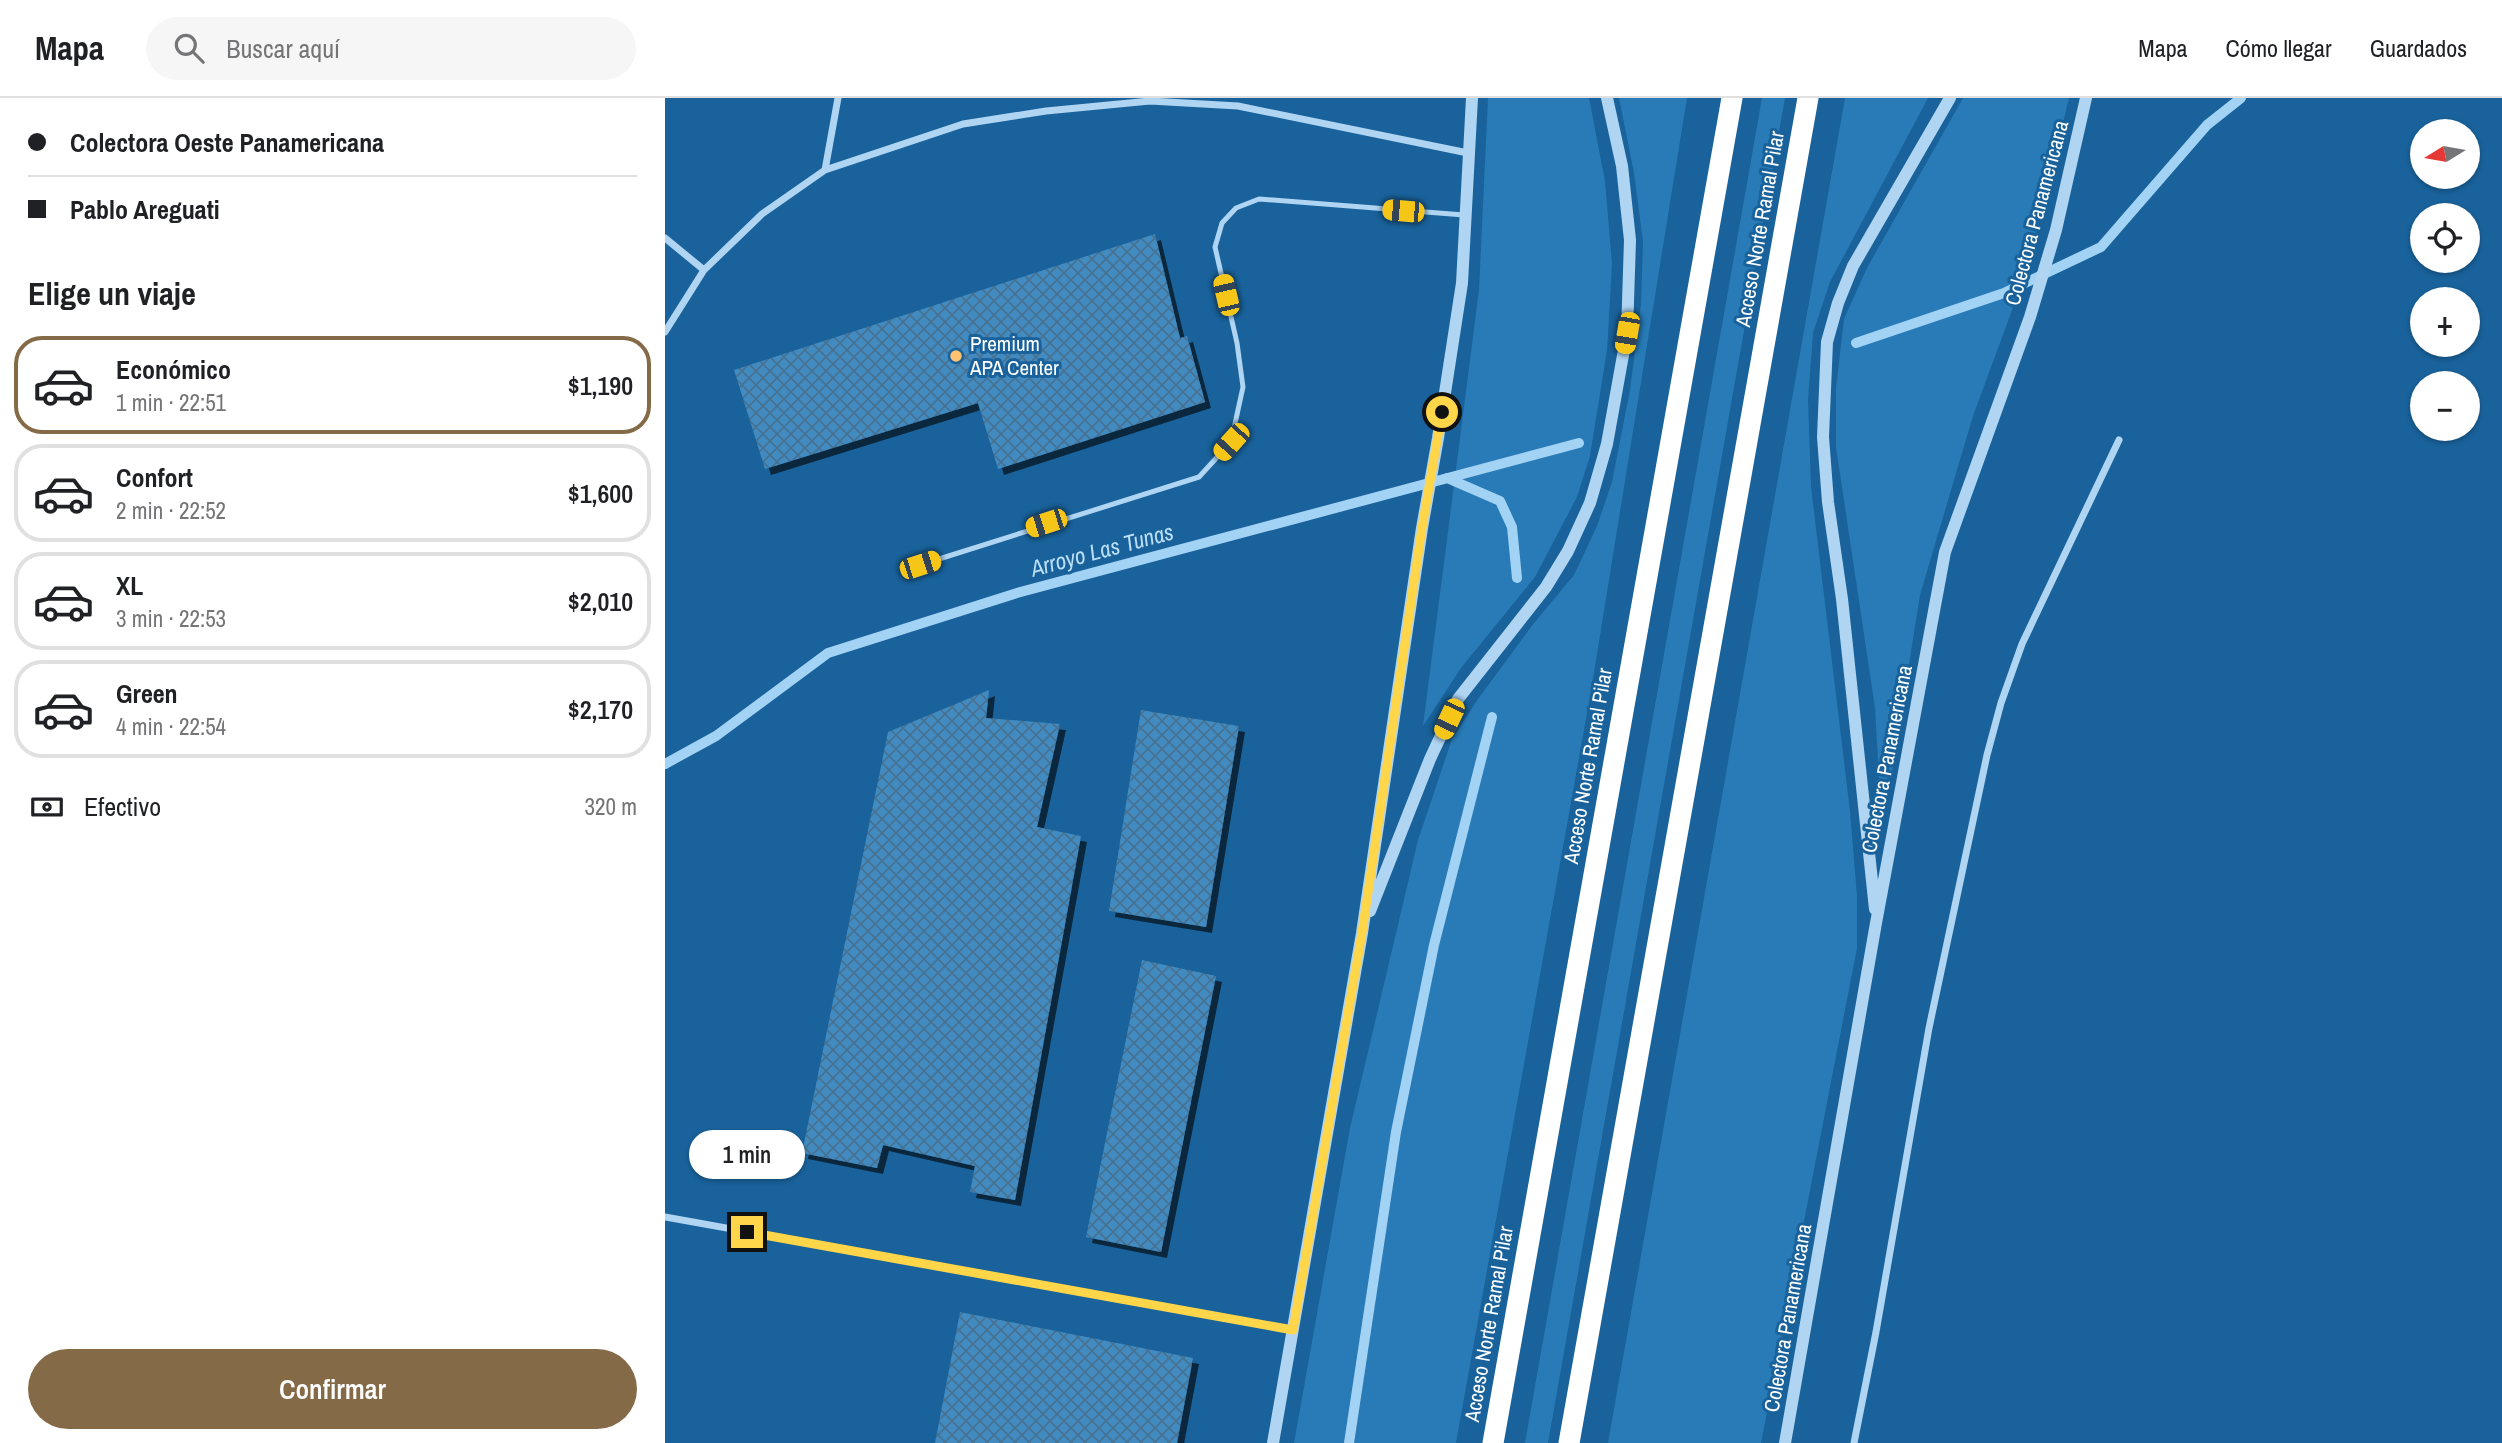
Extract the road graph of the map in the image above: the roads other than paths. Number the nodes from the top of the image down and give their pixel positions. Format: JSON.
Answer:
{"nodes":[{"id":1,"x":838,"y":98,"type":"edge"},
{"id":2,"x":1472,"y":98,"type":"edge"},
{"id":3,"x":1607,"y":98,"type":"edge"},
{"id":4,"x":1732,"y":98,"type":"edge"},
{"id":5,"x":1808,"y":98,"type":"edge"},
{"id":6,"x":1950,"y":98,"type":"edge"},
{"id":7,"x":2086,"y":98,"type":"edge"},
{"id":8,"x":1468,"y":153,"type":"junction"},
{"id":9,"x":825,"y":170,"type":"junction"},
{"id":10,"x":1465,"y":215,"type":"junction"},
{"id":11,"x":665,"y":238,"type":"edge"},
{"id":12,"x":704,"y":270,"type":"junction"},
{"id":13,"x":665,"y":332,"type":"edge"},
{"id":14,"x":2119,"y":440,"type":"dead end"},
{"id":15,"x":920,"y":565,"type":"dead end"},
{"id":16,"x":1876,"y":923,"type":"junction"},
{"id":17,"x":1362,"y":933,"type":"junction"},
{"id":18,"x":665,"y":1217,"type":"edge"},
{"id":19,"x":1293,"y":1330,"type":"junction"},
{"id":20,"x":1273,"y":1443,"type":"edge"},
{"id":21,"x":1493,"y":1443,"type":"edge"},
{"id":22,"x":1569,"y":1443,"type":"edge"},
{"id":23,"x":1785,"y":1443,"type":"edge"},
{"id":24,"x":1854,"y":1443,"type":"edge"}],
"edges":[{"from":1,"to":9,"type":"street"},
{"from":2,"to":8,"type":"street"},
{"from":3,"to":17,"type":"street"},
{"from":4,"to":21,"type":"highway","name":"Acceso Norte Ramal Pilar"},
{"from":5,"to":22,"type":"highway","name":"Acceso Norte Ramal Pilar"},
{"from":6,"to":16,"type":"street"},
{"from":7,"to":16,"type":"street","name":"Colectora Panamericana"},
{"from":8,"to":9,"type":"street"},
{"from":8,"to":10,"type":"street"},
{"from":9,"to":12,"type":"street"},
{"from":10,"to":15,"type":"lane"},
{"from":10,"to":17,"type":"street"},
{"from":11,"to":12,"type":"street"},
{"from":12,"to":13,"type":"street"},
{"from":14,"to":24,"type":"street"},
{"from":16,"to":23,"type":"street","name":"Colectora Panamericana"},
{"from":17,"to":19,"type":"street"},
{"from":18,"to":19,"type":"street"},
{"from":19,"to":20,"type":"street"}]}
